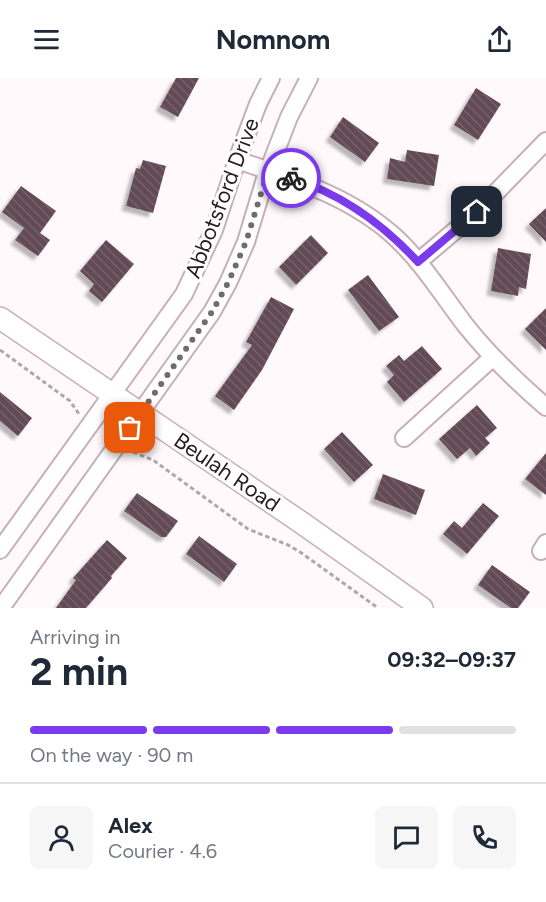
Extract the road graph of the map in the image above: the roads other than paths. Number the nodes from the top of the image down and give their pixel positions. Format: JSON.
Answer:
{"nodes":[{"id":1,"x":271,"y":78,"type":"edge"},
{"id":2,"x":309,"y":78,"type":"edge"},
{"id":3,"x":546,"y":141,"type":"edge"},
{"id":4,"x":237,"y":160,"type":"junction"},
{"id":5,"x":268,"y":171,"type":"junction"},
{"id":6,"x":418,"y":262,"type":"junction"},
{"id":7,"x":0,"y":318,"type":"edge"},
{"id":8,"x":493,"y":357,"type":"junction"},
{"id":9,"x":113,"y":395,"type":"junction"},
{"id":10,"x":546,"y":407,"type":"edge"},
{"id":11,"x":141,"y":413,"type":"junction"},
{"id":12,"x":404,"y":438,"type":"dead end"},
{"id":13,"x":0,"y":550,"type":"edge"},
{"id":14,"x":3,"y":600,"type":"edge"},
{"id":15,"x":422,"y":608,"type":"edge"}],
"edges":[{"from":1,"to":4,"type":"street","name":"Abbotsford Drive"},
{"from":2,"to":5,"type":"street","name":"Abbotsford Drive"},
{"from":3,"to":6,"type":"street"},
{"from":4,"to":5,"type":"street"},
{"from":4,"to":9,"type":"street","name":"Abbotsford Drive"},
{"from":5,"to":6,"type":"street"},
{"from":5,"to":11,"type":"street","name":"Abbotsford Drive"},
{"from":6,"to":8,"type":"street"},
{"from":7,"to":9,"type":"main road","name":"Beulah Road"},
{"from":8,"to":10,"type":"street"},
{"from":8,"to":12,"type":"street"},
{"from":9,"to":11,"type":"main road","name":"Beulah Road"},
{"from":9,"to":13,"type":"street","name":"Abbotsford Drive"},
{"from":11,"to":14,"type":"street","name":"Abbotsford Drive"},
{"from":11,"to":15,"type":"main road","name":"Beulah Road"}]}
